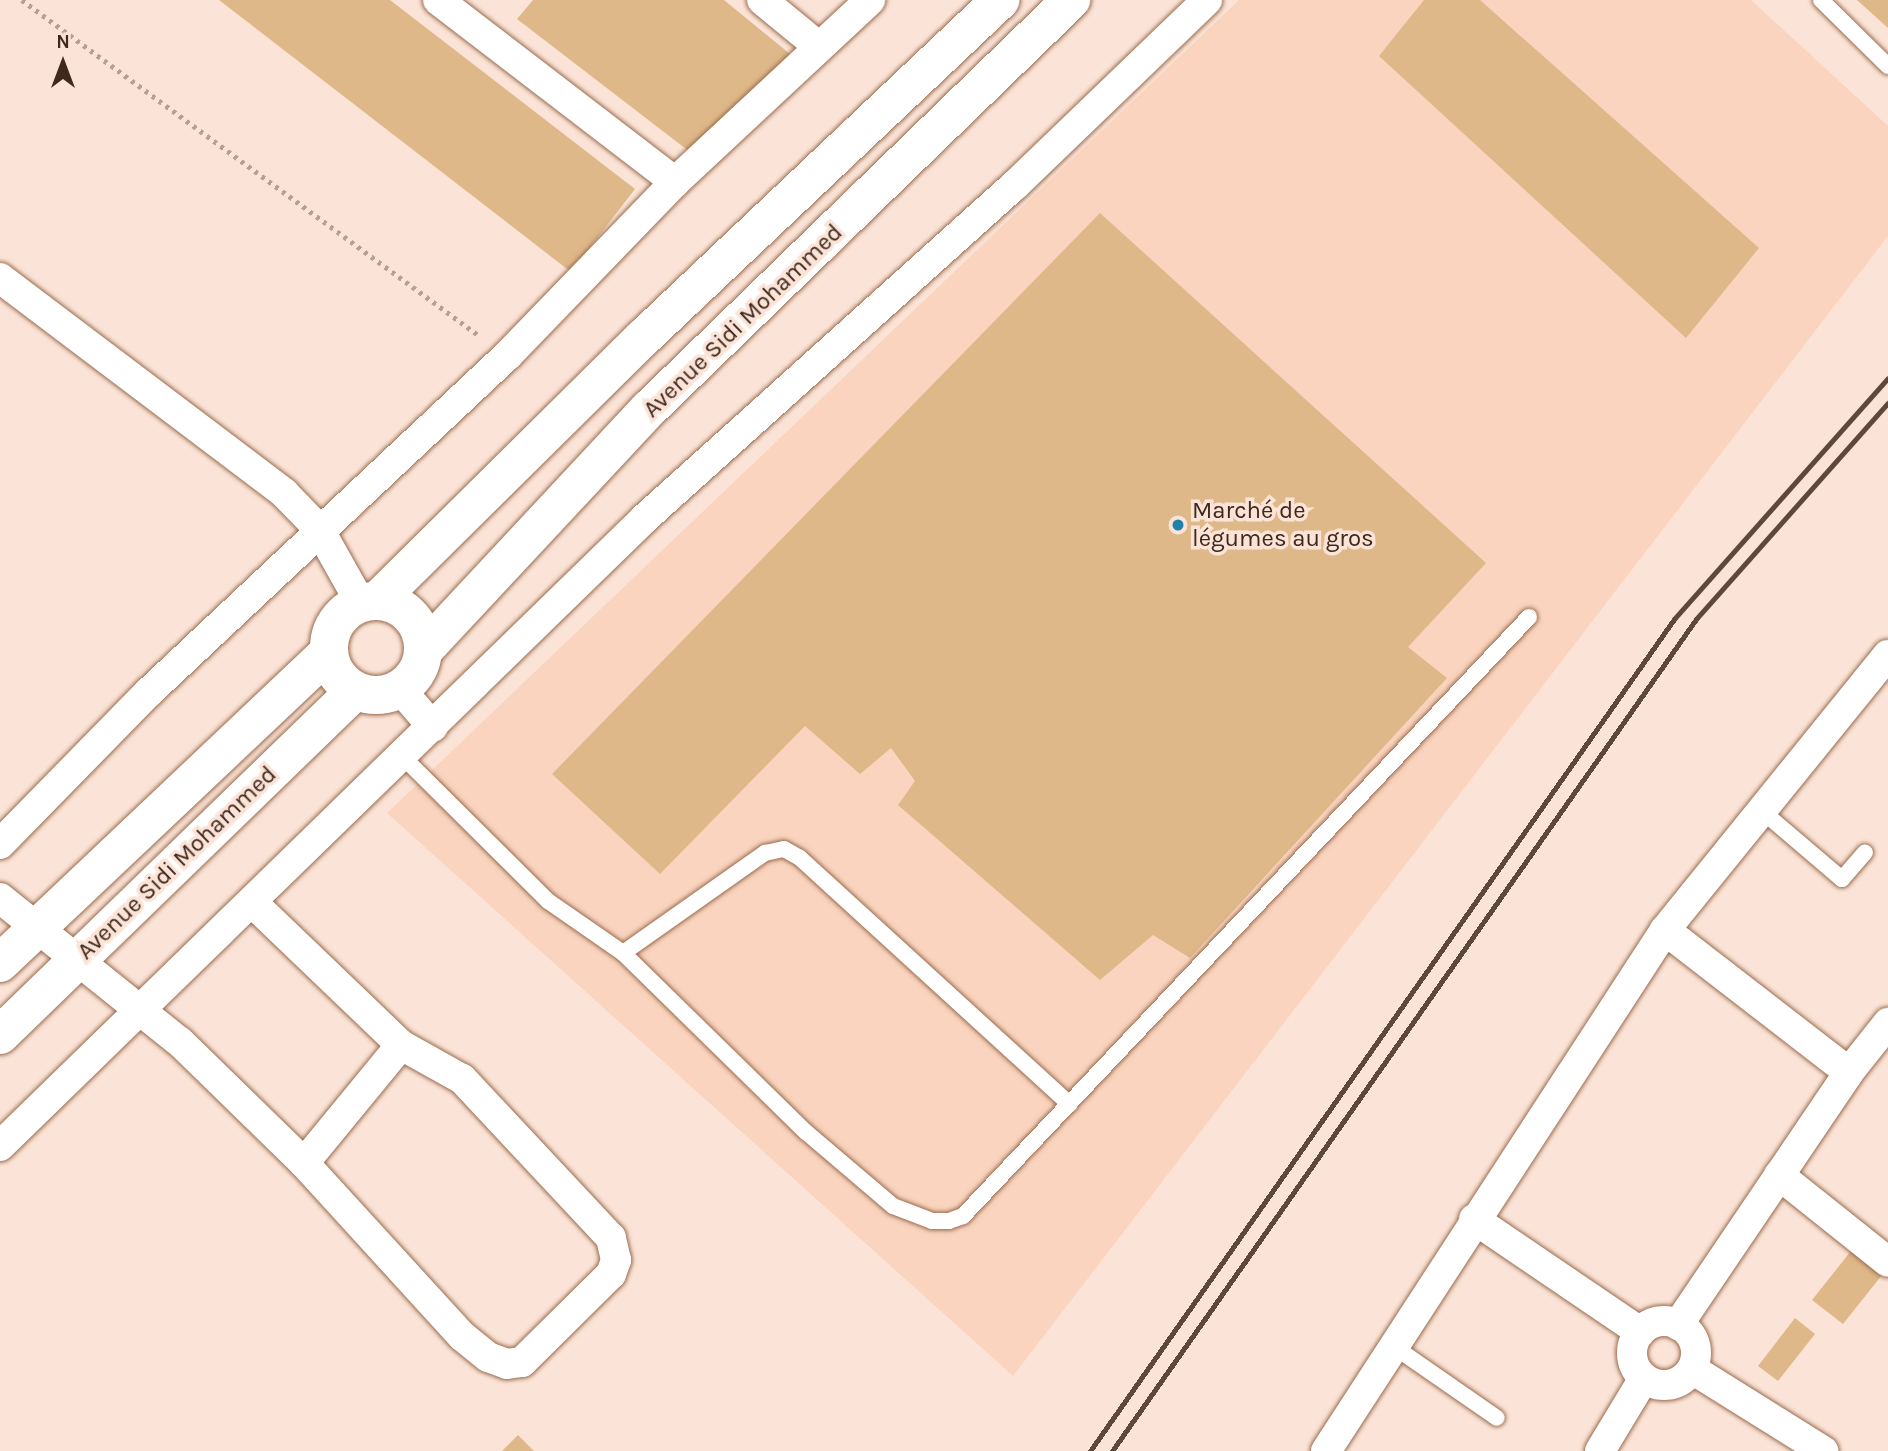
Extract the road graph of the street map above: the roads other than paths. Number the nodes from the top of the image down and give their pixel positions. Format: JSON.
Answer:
{"nodes":[{"id":1,"x":438,"y":0,"type":"edge"},
{"id":2,"x":762,"y":0,"type":"edge"},
{"id":3,"x":870,"y":0,"type":"edge"},
{"id":4,"x":1000,"y":0,"type":"edge"},
{"id":5,"x":1071,"y":0,"type":"edge"},
{"id":6,"x":1207,"y":0,"type":"edge"},
{"id":7,"x":1821,"y":0,"type":"edge"},
{"id":8,"x":818,"y":46,"type":"junction"},
{"id":9,"x":1888,"y":66,"type":"edge"},
{"id":10,"x":676,"y":182,"type":"junction"},
{"id":11,"x":0,"y":278,"type":"edge"},
{"id":12,"x":319,"y":529,"type":"junction"},
{"id":13,"x":369,"y":601,"type":"junction"},
{"id":14,"x":1529,"y":617,"type":"dead end"},
{"id":15,"x":424,"y":650,"type":"junction"},
{"id":16,"x":328,"y":653,"type":"junction"},
{"id":17,"x":1884,"y":668,"type":"edge"},
{"id":18,"x":400,"y":689,"type":"junction"},
{"id":19,"x":355,"y":691,"type":"junction"},
{"id":20,"x":433,"y":727,"type":"junction"},
{"id":21,"x":403,"y":757,"type":"junction"},
{"id":22,"x":1762,"y":811,"type":"junction"},
{"id":23,"x":0,"y":844,"type":"edge"},
{"id":24,"x":1865,"y":853,"type":"dead end"},
{"id":25,"x":0,"y":898,"type":"edge"},
{"id":26,"x":253,"y":903,"type":"junction"},
{"id":27,"x":37,"y":927,"type":"junction"},
{"id":28,"x":1665,"y":930,"type":"junction"},
{"id":29,"x":623,"y":954,"type":"junction"},
{"id":30,"x":79,"y":957,"type":"junction"},
{"id":31,"x":0,"y":963,"type":"edge"},
{"id":32,"x":141,"y":1010,"type":"junction"},
{"id":33,"x":1888,"y":1023,"type":"edge"},
{"id":34,"x":0,"y":1035,"type":"edge"},
{"id":35,"x":401,"y":1045,"type":"junction"},
{"id":36,"x":1849,"y":1072,"type":"junction"},
{"id":37,"x":1069,"y":1104,"type":"junction"},
{"id":38,"x":0,"y":1146,"type":"edge"},
{"id":39,"x":303,"y":1163,"type":"junction"},
{"id":40,"x":1779,"y":1175,"type":"junction"},
{"id":41,"x":1474,"y":1219,"type":"junction"},
{"id":42,"x":1888,"y":1262,"type":"edge"},
{"id":43,"x":1678,"y":1325,"type":"junction"},
{"id":44,"x":1640,"y":1332,"type":"junction"},
{"id":45,"x":1393,"y":1346,"type":"junction"},
{"id":46,"x":1692,"y":1368,"type":"junction"},
{"id":47,"x":1644,"y":1378,"type":"junction"},
{"id":48,"x":1497,"y":1418,"type":"dead end"},
{"id":49,"x":1326,"y":1451,"type":"edge"},
{"id":50,"x":1600,"y":1451,"type":"edge"},
{"id":51,"x":1823,"y":1451,"type":"edge"}],
"edges":[{"from":1,"to":10,"type":"street"},
{"from":2,"to":8,"type":"street"},
{"from":3,"to":8,"type":"street"},
{"from":4,"to":13,"type":"main road"},
{"from":5,"to":15,"type":"main road","name":"Avenue Sidi Mohammed"},
{"from":6,"to":20,"type":"street"},
{"from":7,"to":9,"type":"lane"},
{"from":8,"to":10,"type":"street"},
{"from":10,"to":12,"type":"street"},
{"from":11,"to":12,"type":"street"},
{"from":12,"to":13,"type":"street"},
{"from":12,"to":23,"type":"street"},
{"from":13,"to":15,"type":"main road"},
{"from":13,"to":16,"type":"main road"},
{"from":14,"to":37,"type":"lane"},
{"from":15,"to":18,"type":"main road"},
{"from":16,"to":19,"type":"main road"},
{"from":16,"to":27,"type":"main road","name":"Avenue Sidi Mohammed"},
{"from":17,"to":22,"type":"street"},
{"from":18,"to":19,"type":"main road"},
{"from":18,"to":20,"type":"street"},
{"from":19,"to":30,"type":"main road","name":"Avenue Sidi Mohammed"},
{"from":20,"to":21,"type":"street"},
{"from":21,"to":26,"type":"street"},
{"from":21,"to":29,"type":"lane"},
{"from":22,"to":24,"type":"lane"},
{"from":22,"to":28,"type":"street"},
{"from":25,"to":27,"type":"street"},
{"from":26,"to":32,"type":"street"},
{"from":26,"to":35,"type":"street"},
{"from":27,"to":30,"type":"street"},
{"from":27,"to":31,"type":"main road","name":"Avenue Sidi Mohammed"},
{"from":28,"to":36,"type":"street"},
{"from":28,"to":41,"type":"street"},
{"from":29,"to":37,"type":"lane"},
{"from":29,"to":37,"type":"lane"},
{"from":30,"to":32,"type":"street"},
{"from":30,"to":34,"type":"main road","name":"Avenue Sidi Mohammed"},
{"from":32,"to":38,"type":"street"},
{"from":32,"to":39,"type":"street"},
{"from":33,"to":36,"type":"street"},
{"from":35,"to":39,"type":"street"},
{"from":35,"to":39,"type":"street"},
{"from":36,"to":40,"type":"street"},
{"from":40,"to":42,"type":"street"},
{"from":40,"to":43,"type":"street"},
{"from":41,"to":44,"type":"street"},
{"from":41,"to":45,"type":"street"},
{"from":43,"to":44,"type":"street"},
{"from":43,"to":46,"type":"street"},
{"from":44,"to":47,"type":"street"},
{"from":45,"to":48,"type":"lane"},
{"from":45,"to":49,"type":"street"},
{"from":46,"to":47,"type":"street"},
{"from":46,"to":51,"type":"street"},
{"from":47,"to":50,"type":"street"}]}
